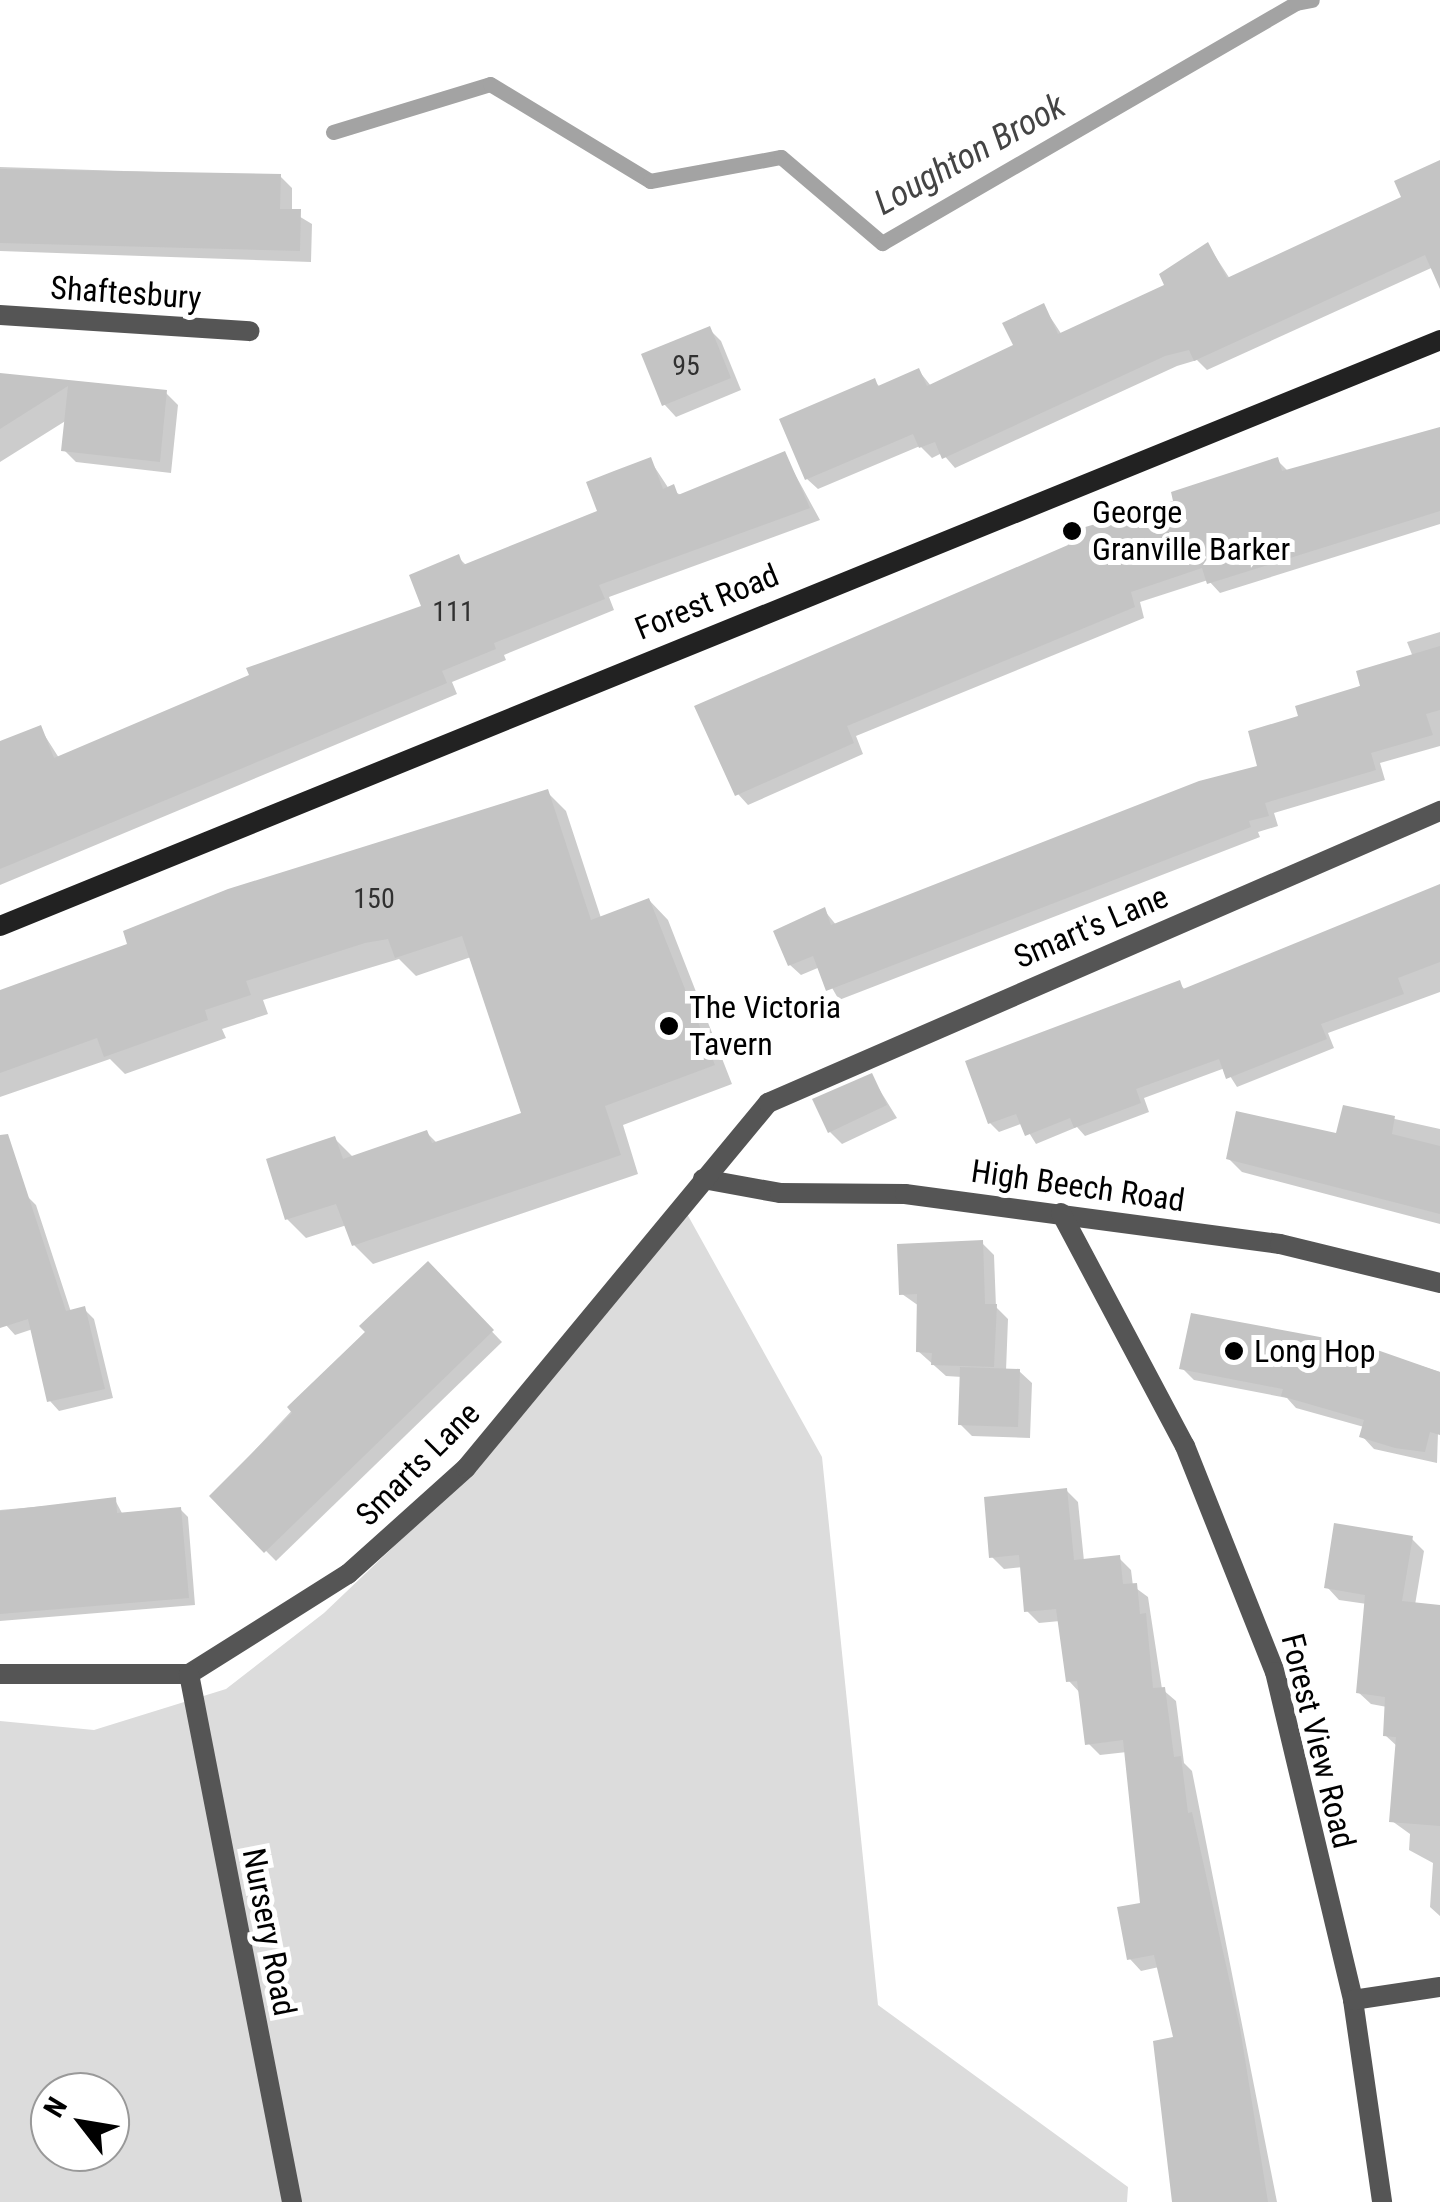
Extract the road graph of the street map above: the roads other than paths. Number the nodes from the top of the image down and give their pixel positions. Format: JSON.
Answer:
{"nodes":[{"id":1,"x":0,"y":315,"type":"edge"},
{"id":2,"x":249,"y":330,"type":"dead end"},
{"id":3,"x":1440,"y":340,"type":"edge"},
{"id":4,"x":1440,"y":811,"type":"edge"},
{"id":5,"x":0,"y":926,"type":"edge"},
{"id":6,"x":768,"y":1102,"type":"joint"},
{"id":7,"x":704,"y":1180,"type":"junction"},
{"id":8,"x":1061,"y":1213,"type":"junction"},
{"id":9,"x":1440,"y":1283,"type":"edge"},
{"id":10,"x":0,"y":1674,"type":"edge"},
{"id":11,"x":189,"y":1674,"type":"junction"},
{"id":12,"x":1440,"y":1988,"type":"edge"},
{"id":13,"x":1353,"y":2000,"type":"junction"},
{"id":14,"x":292,"y":2202,"type":"edge"},
{"id":15,"x":1382,"y":2202,"type":"edge"}],
"edges":[{"from":1,"to":2,"type":"street","name":"Shaftesbury"},
{"from":3,"to":5,"type":"street","name":"Forest Road"},
{"from":4,"to":6,"type":"street","name":"Smart's Lane"},
{"from":6,"to":7,"type":"street","name":"Smarts Lane"},
{"from":7,"to":8,"type":"street","name":"High Beech Road"},
{"from":7,"to":11,"type":"street","name":"Smarts Lane"},
{"from":8,"to":9,"type":"street","name":"High Beech Road"},
{"from":8,"to":13,"type":"street","name":"Forest View Road"},
{"from":10,"to":11,"type":"street"},
{"from":11,"to":14,"type":"street","name":"Nursery Road"},
{"from":12,"to":13,"type":"street"},
{"from":13,"to":15,"type":"street","name":"Forest View Road"}]}
